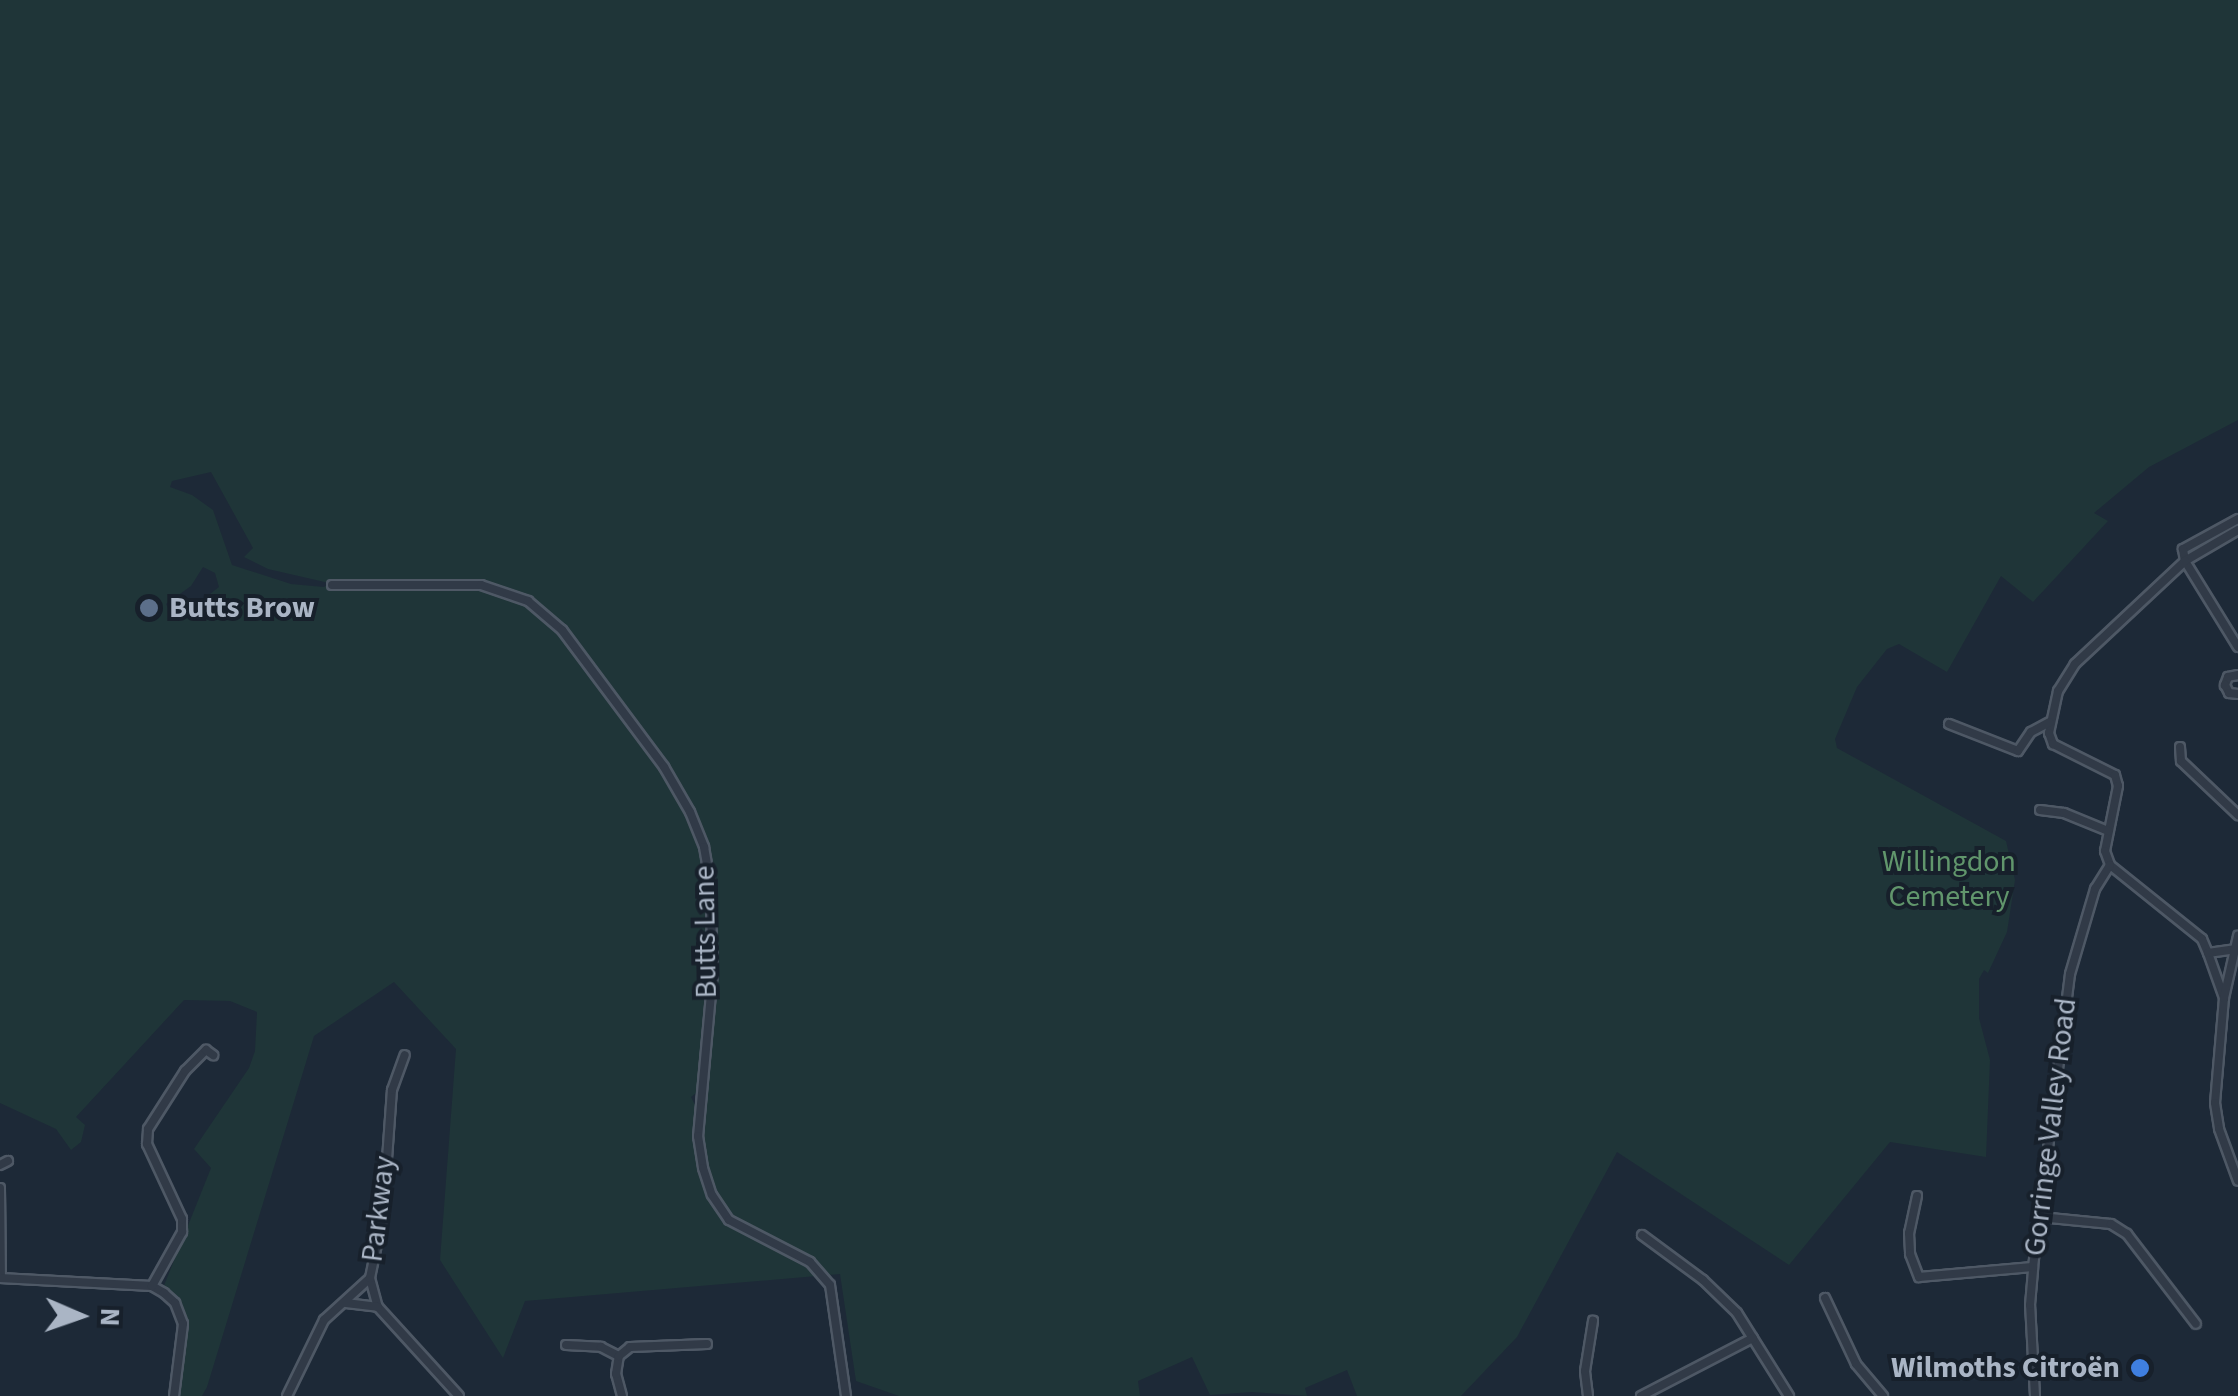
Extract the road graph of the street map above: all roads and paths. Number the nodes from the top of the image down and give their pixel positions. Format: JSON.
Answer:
{"nodes":[{"id":1,"x":2238,"y":520,"type":"edge"},
{"id":2,"x":2238,"y":530,"type":"edge"},
{"id":3,"x":2186,"y":561,"type":"junction"},
{"id":4,"x":332,"y":586,"type":"dead end"},
{"id":5,"x":2238,"y":648,"type":"edge"},
{"id":6,"x":2238,"y":675,"type":"edge"},
{"id":7,"x":2238,"y":694,"type":"edge"},
{"id":8,"x":2050,"y":722,"type":"junction"},
{"id":9,"x":1950,"y":724,"type":"dead end"},
{"id":10,"x":2180,"y":746,"type":"dead end"},
{"id":11,"x":2181,"y":761,"type":"junction"},
{"id":12,"x":2168,"y":762,"type":"dead end"},
{"id":13,"x":2040,"y":810,"type":"dead end"},
{"id":14,"x":2238,"y":815,"type":"edge"},
{"id":15,"x":2108,"y":832,"type":"junction"},
{"id":16,"x":2110,"y":865,"type":"junction"},
{"id":17,"x":2238,"y":936,"type":"edge"},
{"id":18,"x":2235,"y":949,"type":"junction"},
{"id":19,"x":2208,"y":953,"type":"junction"},
{"id":20,"x":2224,"y":998,"type":"junction"},
{"id":21,"x":406,"y":1055,"type":"dead end"},
{"id":22,"x":212,"y":1056,"type":"dead end"},
{"id":23,"x":2238,"y":1180,"type":"edge"},
{"id":24,"x":0,"y":1188,"type":"edge"},
{"id":25,"x":1917,"y":1196,"type":"dead end"},
{"id":26,"x":2040,"y":1217,"type":"junction"},
{"id":27,"x":1642,"y":1235,"type":"dead end"},
{"id":28,"x":2033,"y":1268,"type":"junction"},
{"id":29,"x":0,"y":1278,"type":"edge"},
{"id":30,"x":370,"y":1278,"type":"junction"},
{"id":31,"x":152,"y":1286,"type":"junction"},
{"id":32,"x":1825,"y":1298,"type":"dead end"},
{"id":33,"x":346,"y":1303,"type":"junction"},
{"id":34,"x":378,"y":1307,"type":"junction"},
{"id":35,"x":1593,"y":1321,"type":"dead end"},
{"id":36,"x":2196,"y":1324,"type":"dead end"},
{"id":37,"x":1753,"y":1338,"type":"junction"},
{"id":38,"x":707,"y":1344,"type":"dead end"},
{"id":39,"x":566,"y":1346,"type":"dead end"},
{"id":40,"x":619,"y":1356,"type":"junction"},
{"id":41,"x":174,"y":1396,"type":"edge"},
{"id":42,"x":286,"y":1396,"type":"edge"},
{"id":43,"x":458,"y":1396,"type":"edge"},
{"id":44,"x":622,"y":1396,"type":"edge"},
{"id":45,"x":846,"y":1396,"type":"edge"},
{"id":46,"x":1588,"y":1396,"type":"edge"},
{"id":47,"x":1641,"y":1396,"type":"edge"},
{"id":48,"x":1789,"y":1396,"type":"edge"},
{"id":49,"x":1883,"y":1396,"type":"edge"},
{"id":50,"x":2035,"y":1396,"type":"edge"}],
"edges":[{"from":1,"to":3,"type":"street"},
{"from":2,"to":3,"type":"street"},
{"from":3,"to":5,"type":"street"},
{"from":3,"to":8,"type":"street"},
{"from":4,"to":45,"type":"street","name":"Butts Lane"},
{"from":6,"to":7,"type":"street"},
{"from":8,"to":9,"type":"street"},
{"from":8,"to":15,"type":"street"},
{"from":10,"to":11,"type":"street"},
{"from":11,"to":12,"type":"street"},
{"from":11,"to":14,"type":"street"},
{"from":13,"to":15,"type":"street"},
{"from":15,"to":16,"type":"street"},
{"from":16,"to":19,"type":"street"},
{"from":16,"to":26,"type":"street","name":"Gorringe Valley Road"},
{"from":17,"to":18,"type":"street"},
{"from":18,"to":19,"type":"street"},
{"from":18,"to":20,"type":"street"},
{"from":19,"to":20,"type":"street"},
{"from":20,"to":23,"type":"street"},
{"from":21,"to":30,"type":"street","name":"Parkway"},
{"from":22,"to":31,"type":"street"},
{"from":24,"to":29,"type":"street"},
{"from":25,"to":28,"type":"street"},
{"from":26,"to":28,"type":"street","name":"Gorringe Valley Road"},
{"from":26,"to":36,"type":"street"},
{"from":27,"to":37,"type":"street"},
{"from":28,"to":50,"type":"street","name":"Gorringe Valley Road"},
{"from":29,"to":31,"type":"street"},
{"from":30,"to":33,"type":"street","name":"Parkway"},
{"from":30,"to":34,"type":"street"},
{"from":31,"to":41,"type":"street"},
{"from":32,"to":49,"type":"street"},
{"from":33,"to":34,"type":"street"},
{"from":33,"to":42,"type":"street","name":"Parkway"},
{"from":34,"to":43,"type":"street"},
{"from":35,"to":46,"type":"street"},
{"from":37,"to":47,"type":"street"},
{"from":37,"to":48,"type":"street"},
{"from":38,"to":40,"type":"street"},
{"from":39,"to":40,"type":"street"},
{"from":40,"to":44,"type":"street"}]}
